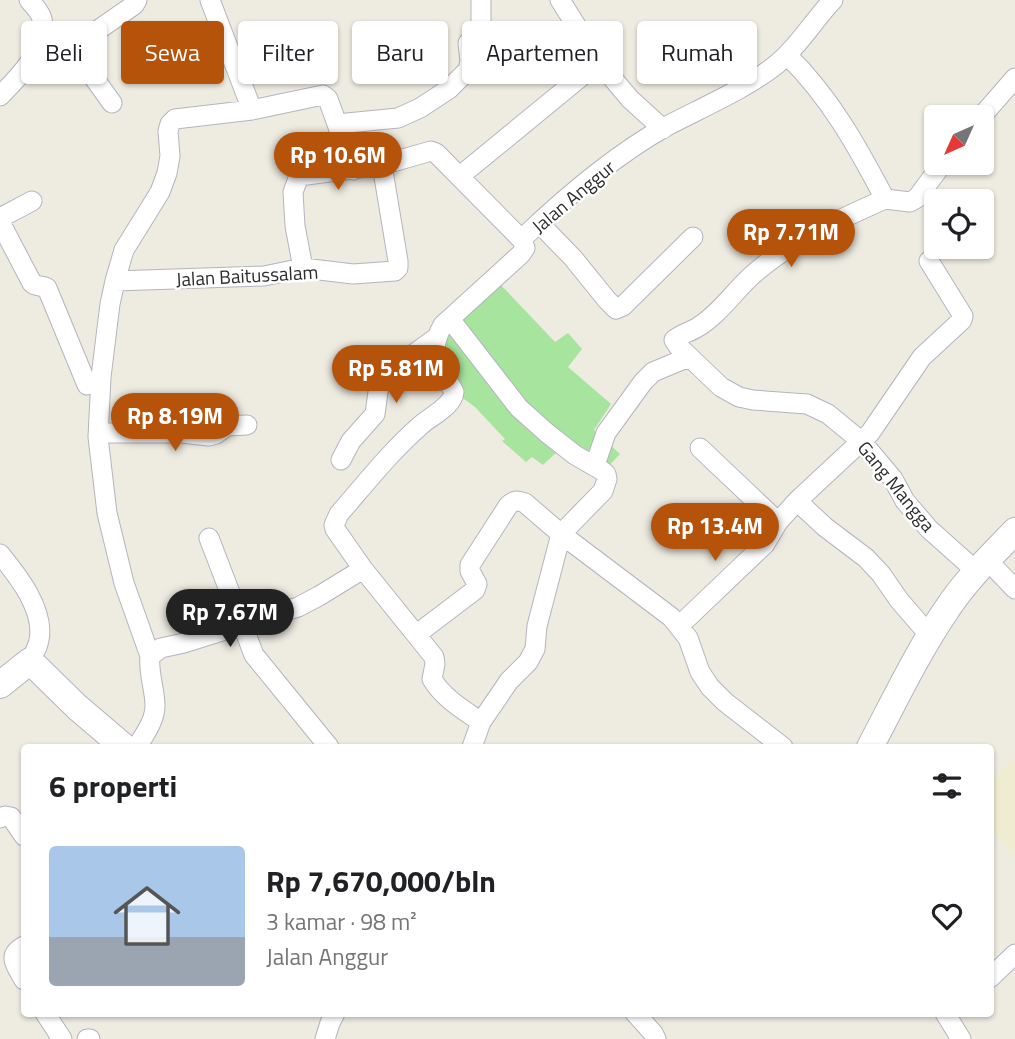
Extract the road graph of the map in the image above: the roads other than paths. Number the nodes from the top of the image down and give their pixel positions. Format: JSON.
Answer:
{"nodes":[{"id":1,"x":29,"y":0,"type":"edge"},
{"id":2,"x":137,"y":0,"type":"edge"},
{"id":3,"x":210,"y":0,"type":"edge"},
{"id":4,"x":481,"y":0,"type":"edge"},
{"id":5,"x":560,"y":0,"type":"edge"},
{"id":6,"x":830,"y":1,"type":"edge"},
{"id":7,"x":43,"y":21,"type":"edge"},
{"id":8,"x":573,"y":21,"type":"edge"},
{"id":9,"x":107,"y":24,"type":"edge"},
{"id":10,"x":787,"y":55,"type":"junction"},
{"id":11,"x":21,"y":73,"type":"edge"},
{"id":12,"x":1015,"y":78,"type":"edge"},
{"id":13,"x":98,"y":84,"type":"edge"},
{"id":14,"x":572,"y":84,"type":"edge"},
{"id":15,"x":617,"y":84,"type":"edge"},
{"id":16,"x":0,"y":96,"type":"edge"},
{"id":17,"x":112,"y":103,"type":"dead end"},
{"id":18,"x":991,"y":105,"type":"edge"},
{"id":19,"x":253,"y":110,"type":"junction"},
{"id":20,"x":337,"y":124,"type":"junction"},
{"id":21,"x":663,"y":129,"type":"junction"},
{"id":22,"x":382,"y":165,"type":"junction"},
{"id":23,"x":353,"y":170,"type":"junction"},
{"id":24,"x":934,"y":175,"type":"edge"},
{"id":25,"x":460,"y":176,"type":"junction"},
{"id":26,"x":885,"y":199,"type":"junction"},
{"id":27,"x":32,"y":201,"type":"dead end"},
{"id":28,"x":0,"y":220,"type":"edge"},
{"id":29,"x":539,"y":223,"type":"junction"},
{"id":30,"x":693,"y":237,"type":"dead end"},
{"id":31,"x":522,"y":240,"type":"junction"},
{"id":32,"x":929,"y":261,"type":"dead end"},
{"id":33,"x":303,"y":268,"type":"junction"},
{"id":34,"x":115,"y":281,"type":"junction"},
{"id":35,"x":450,"y":319,"type":"junction"},
{"id":36,"x":436,"y":338,"type":"junction"},
{"id":37,"x":689,"y":357,"type":"junction"},
{"id":38,"x":87,"y":385,"type":"dead end"},
{"id":39,"x":247,"y":425,"type":"dead end"},
{"id":40,"x":99,"y":433,"type":"junction"},
{"id":41,"x":862,"y":442,"type":"junction"},
{"id":42,"x":701,"y":448,"type":"dead end"},
{"id":43,"x":341,"y":460,"type":"dead end"},
{"id":44,"x":594,"y":465,"type":"junction"},
{"id":45,"x":797,"y":501,"type":"junction"},
{"id":46,"x":778,"y":522,"type":"junction"},
{"id":47,"x":1015,"y":531,"type":"edge"},
{"id":48,"x":561,"y":534,"type":"junction"},
{"id":49,"x":209,"y":538,"type":"dead end"},
{"id":50,"x":0,"y":554,"type":"edge"},
{"id":51,"x":982,"y":566,"type":"junction"},
{"id":52,"x":363,"y":569,"type":"junction"},
{"id":53,"x":1015,"y":589,"type":"edge"},
{"id":54,"x":242,"y":625,"type":"junction"},
{"id":55,"x":679,"y":625,"type":"junction"},
{"id":56,"x":417,"y":634,"type":"junction"},
{"id":57,"x":930,"y":636,"type":"junction"},
{"id":58,"x":150,"y":656,"type":"junction"},
{"id":59,"x":30,"y":661,"type":"junction"},
{"id":60,"x":0,"y":685,"type":"edge"},
{"id":61,"x":481,"y":722,"type":"junction"},
{"id":62,"x":120,"y":744,"type":"edge"},
{"id":63,"x":138,"y":744,"type":"edge"},
{"id":64,"x":327,"y":744,"type":"edge"},
{"id":65,"x":473,"y":744,"type":"edge"},
{"id":66,"x":779,"y":744,"type":"edge"},
{"id":67,"x":872,"y":744,"type":"edge"},
{"id":68,"x":0,"y":818,"type":"edge"},
{"id":69,"x":21,"y":832,"type":"edge"},
{"id":70,"x":21,"y":948,"type":"edge"},
{"id":71,"x":1015,"y":954,"type":"edge"},
{"id":72,"x":21,"y":974,"type":"edge"},
{"id":73,"x":994,"y":974,"type":"edge"},
{"id":74,"x":48,"y":1017,"type":"edge"},
{"id":75,"x":333,"y":1017,"type":"edge"},
{"id":76,"x":639,"y":1017,"type":"edge"},
{"id":77,"x":947,"y":1017,"type":"edge"},
{"id":78,"x":62,"y":1039,"type":"edge"},
{"id":79,"x":325,"y":1039,"type":"edge"},
{"id":80,"x":656,"y":1039,"type":"edge"},
{"id":81,"x":961,"y":1039,"type":"edge"}],
"edges":[{"from":1,"to":7,"type":"street"},
{"from":2,"to":9,"type":"street"},
{"from":3,"to":19,"type":"street"},
{"from":4,"to":20,"type":"street"},
{"from":5,"to":8,"type":"street"},
{"from":6,"to":10,"type":"street","name":"Jalan Anggur"},
{"from":10,"to":21,"type":"street","name":"Jalan Anggur"},
{"from":10,"to":26,"type":"street"},
{"from":11,"to":16,"type":"street"},
{"from":12,"to":18,"type":"street"},
{"from":13,"to":17,"type":"street"},
{"from":14,"to":25,"type":"street"},
{"from":15,"to":21,"type":"street"},
{"from":19,"to":20,"type":"street"},
{"from":19,"to":34,"type":"street"},
{"from":20,"to":23,"type":"street"},
{"from":21,"to":29,"type":"street","name":"Jalan Anggur"},
{"from":22,"to":23,"type":"street"},
{"from":22,"to":25,"type":"street"},
{"from":22,"to":33,"type":"street","name":"Jalan Baitussalam"},
{"from":23,"to":33,"type":"street"},
{"from":24,"to":26,"type":"street"},
{"from":25,"to":31,"type":"street"},
{"from":26,"to":37,"type":"street"},
{"from":27,"to":28,"type":"street"},
{"from":28,"to":38,"type":"street"},
{"from":29,"to":30,"type":"street"},
{"from":29,"to":31,"type":"street","name":"Jalan Anggur"},
{"from":31,"to":35,"type":"street","name":"Jalan Anggur"},
{"from":32,"to":41,"type":"street"},
{"from":33,"to":34,"type":"street","name":"Jalan Baitussalam"},
{"from":34,"to":40,"type":"street"},
{"from":35,"to":36,"type":"street","name":"Jalan Anggur"},
{"from":35,"to":44,"type":"street"},
{"from":36,"to":43,"type":"street","name":"Jalan Anggur"},
{"from":36,"to":52,"type":"street"},
{"from":37,"to":41,"type":"street","name":"Gang Mangga"},
{"from":37,"to":44,"type":"street"},
{"from":39,"to":40,"type":"street"},
{"from":40,"to":58,"type":"street"},
{"from":41,"to":45,"type":"street"},
{"from":41,"to":51,"type":"street","name":"Gang Mangga"},
{"from":42,"to":46,"type":"street"},
{"from":44,"to":48,"type":"street"},
{"from":45,"to":46,"type":"street"},
{"from":45,"to":57,"type":"street"},
{"from":46,"to":55,"type":"street"},
{"from":47,"to":51,"type":"street"},
{"from":48,"to":55,"type":"street"},
{"from":48,"to":56,"type":"street"},
{"from":48,"to":61,"type":"street"},
{"from":49,"to":54,"type":"street"},
{"from":50,"to":59,"type":"street"},
{"from":51,"to":53,"type":"street","name":"Gang Mangga"},
{"from":51,"to":57,"type":"street"},
{"from":52,"to":54,"type":"street"},
{"from":52,"to":56,"type":"street"},
{"from":54,"to":58,"type":"street"},
{"from":54,"to":64,"type":"street"},
{"from":55,"to":66,"type":"street"},
{"from":56,"to":61,"type":"street"},
{"from":57,"to":67,"type":"street"},
{"from":58,"to":63,"type":"street"},
{"from":59,"to":60,"type":"street"},
{"from":59,"to":62,"type":"street"},
{"from":61,"to":65,"type":"street"},
{"from":68,"to":69,"type":"street"},
{"from":70,"to":72,"type":"street"},
{"from":71,"to":73,"type":"street"},
{"from":74,"to":78,"type":"street"},
{"from":75,"to":79,"type":"street"},
{"from":76,"to":80,"type":"street"},
{"from":77,"to":81,"type":"street"}]}
